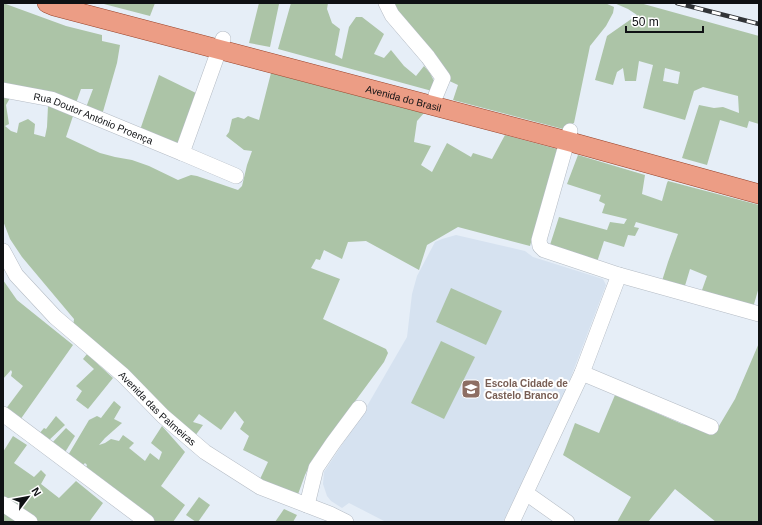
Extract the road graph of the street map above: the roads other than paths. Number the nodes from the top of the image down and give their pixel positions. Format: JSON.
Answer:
{"nodes":[{"id":1,"x":47,"y":3,"type":"edge"},
{"id":2,"x":86,"y":3,"type":"edge"},
{"id":3,"x":386,"y":3,"type":"edge"},
{"id":4,"x":221,"y":44,"type":"junction"},
{"id":5,"x":3,"y":90,"type":"edge"},
{"id":6,"x":436,"y":95,"type":"junction"},
{"id":7,"x":569,"y":136,"type":"junction"},
{"id":8,"x":182,"y":153,"type":"junction"},
{"id":9,"x":236,"y":176,"type":"dead end"},
{"id":10,"x":759,"y":183,"type":"edge"},
{"id":11,"x":759,"y":194,"type":"edge"},
{"id":12,"x":3,"y":251,"type":"edge"},
{"id":13,"x":619,"y":275,"type":"junction"},
{"id":14,"x":759,"y":314,"type":"edge"},
{"id":15,"x":582,"y":373,"type":"junction"},
{"id":16,"x":359,"y":408,"type":"dead end"},
{"id":17,"x":3,"y":414,"type":"edge"},
{"id":18,"x":711,"y":427,"type":"dead end"},
{"id":19,"x":526,"y":492,"type":"junction"},
{"id":20,"x":3,"y":504,"type":"edge"},
{"id":21,"x":307,"y":505,"type":"junction"},
{"id":22,"x":329,"y":518,"type":"edge"},
{"id":23,"x":30,"y":522,"type":"edge"},
{"id":24,"x":147,"y":522,"type":"edge"},
{"id":25,"x":346,"y":522,"type":"edge"},
{"id":26,"x":512,"y":522,"type":"edge"},
{"id":27,"x":566,"y":522,"type":"edge"}],
"edges":[{"from":1,"to":4,"type":"main road","name":"Avenida do Brasil"},
{"from":2,"to":4,"type":"main road","name":"Avenida do Brasil"},
{"from":3,"to":6,"type":"street"},
{"from":4,"to":6,"type":"main road","name":"Avenida do Brasil"},
{"from":4,"to":7,"type":"main road","name":"Avenida do Brasil"},
{"from":4,"to":8,"type":"street"},
{"from":5,"to":8,"type":"street","name":"Rua Doutor António Proença"},
{"from":6,"to":7,"type":"main road","name":"Avenida do Brasil"},
{"from":7,"to":10,"type":"main road","name":"Avenida do Brasil"},
{"from":7,"to":11,"type":"main road","name":"Avenida do Brasil"},
{"from":7,"to":13,"type":"street"},
{"from":8,"to":9,"type":"street","name":"Rua Doutor António Proença"},
{"from":12,"to":21,"type":"street","name":"Avenida das Palmeiras"},
{"from":13,"to":14,"type":"street"},
{"from":13,"to":15,"type":"street"},
{"from":15,"to":18,"type":"street"},
{"from":15,"to":19,"type":"street"},
{"from":16,"to":21,"type":"street"},
{"from":17,"to":24,"type":"street"},
{"from":19,"to":26,"type":"street"},
{"from":19,"to":27,"type":"street"},
{"from":20,"to":23,"type":"street"},
{"from":21,"to":22,"type":"street","name":"Avenida das Palmeiras"},
{"from":22,"to":25,"type":"street","name":"Avenida das Palmeiras"}]}
